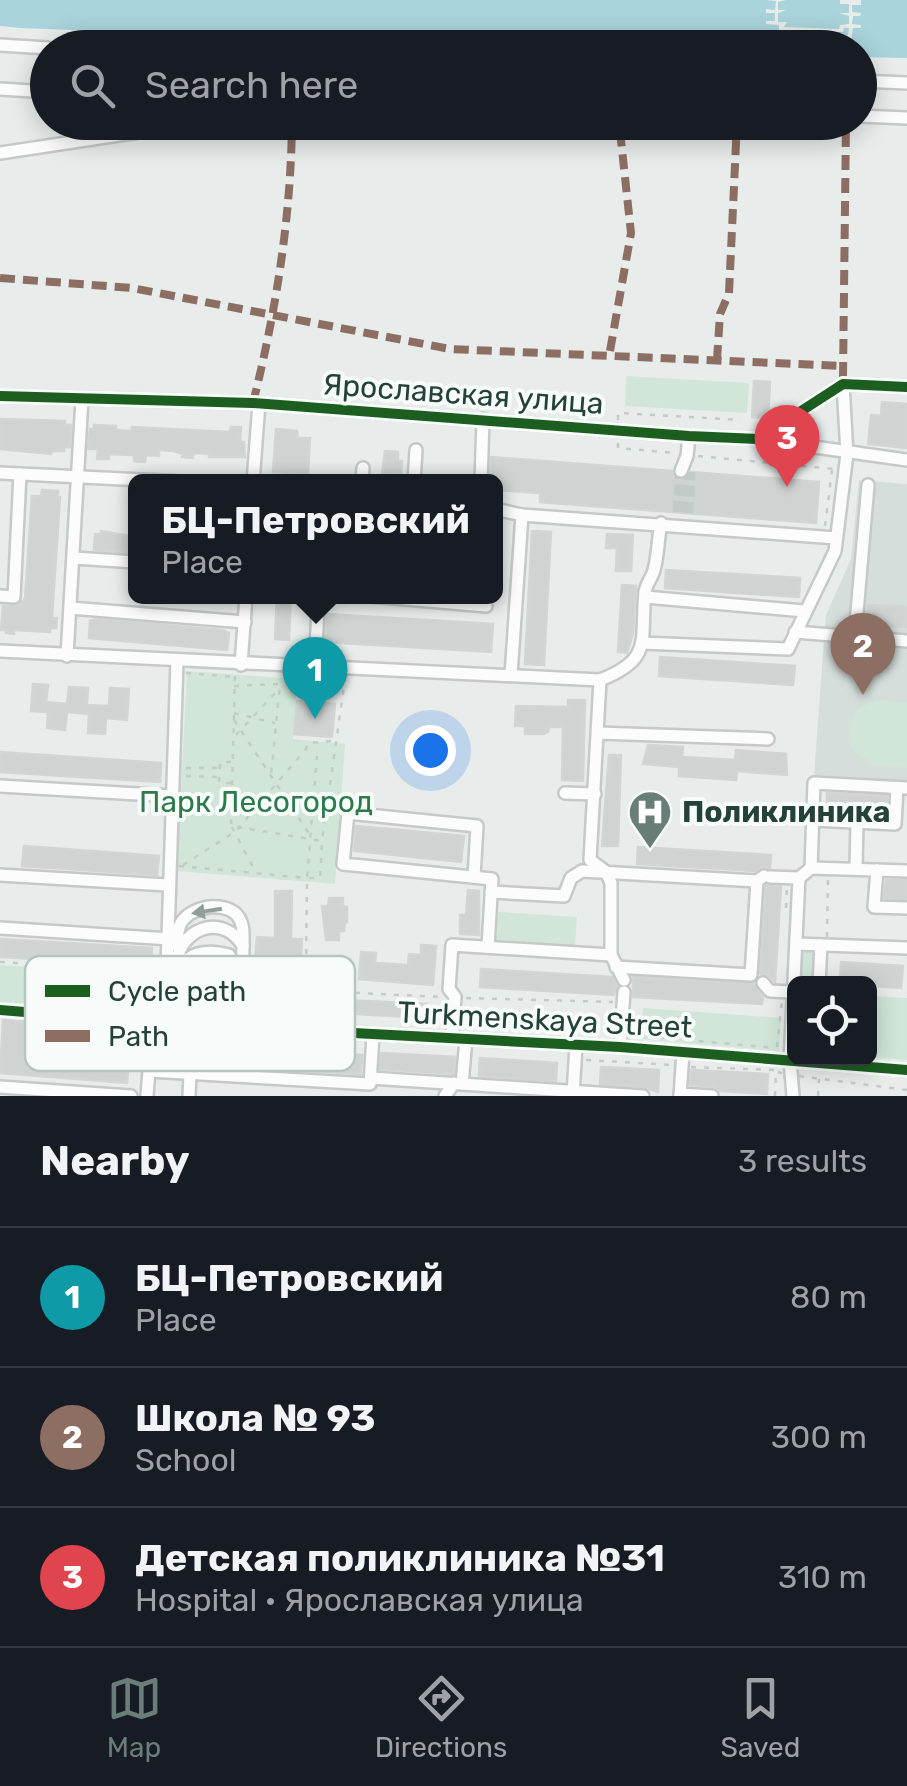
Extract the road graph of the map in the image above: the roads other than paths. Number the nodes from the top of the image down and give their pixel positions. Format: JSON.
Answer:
{"nodes":[{"id":1,"x":0,"y":45,"type":"edge"},
{"id":2,"x":30,"y":47,"type":"edge"},
{"id":3,"x":877,"y":82,"type":"edge"},
{"id":4,"x":907,"y":83,"type":"edge"},
{"id":5,"x":0,"y":89,"type":"edge"},
{"id":6,"x":30,"y":91,"type":"edge"},
{"id":7,"x":877,"y":117,"type":"edge"},
{"id":8,"x":907,"y":118,"type":"edge"},
{"id":9,"x":86,"y":140,"type":"edge"},
{"id":10,"x":0,"y":153,"type":"edge"},
{"id":11,"x":842,"y":384,"type":"junction"},
{"id":12,"x":907,"y":387,"type":"edge"},
{"id":13,"x":0,"y":396,"type":"edge"},
{"id":14,"x":82,"y":399,"type":"junction"},
{"id":15,"x":259,"y":403,"type":"junction"},
{"id":16,"x":483,"y":419,"type":"junction"},
{"id":17,"x":689,"y":436,"type":"junction"},
{"id":18,"x":758,"y":439,"type":"junction"},
{"id":19,"x":416,"y":450,"type":"dead end"},
{"id":20,"x":847,"y":454,"type":"junction"},
{"id":21,"x":907,"y":460,"type":"edge"},
{"id":22,"x":686,"y":472,"type":"tunnel mouth"},
{"id":23,"x":0,"y":474,"type":"edge"},
{"id":24,"x":20,"y":474,"type":"junction"},
{"id":25,"x":254,"y":474,"type":"edge"},
{"id":26,"x":414,"y":474,"type":"edge"},
{"id":27,"x":481,"y":474,"type":"edge"},
{"id":28,"x":78,"y":477,"type":"junction"},
{"id":29,"x":128,"y":479,"type":"edge"},
{"id":30,"x":868,"y":486,"type":"dead end"},
{"id":31,"x":503,"y":511,"type":"edge"},
{"id":32,"x":522,"y":515,"type":"junction"},
{"id":33,"x":661,"y":523,"type":"junction"},
{"id":34,"x":830,"y":538,"type":"junction"},
{"id":35,"x":74,"y":558,"type":"junction"},
{"id":36,"x":128,"y":562,"type":"edge"},
{"id":37,"x":0,"y":596,"type":"edge"},
{"id":38,"x":645,"y":597,"type":"junction"},
{"id":39,"x":246,"y":604,"type":"edge"},
{"id":40,"x":324,"y":604,"type":"edge"},
{"id":41,"x":463,"y":604,"type":"edge"},
{"id":42,"x":486,"y":606,"type":"dead end"},
{"id":43,"x":70,"y":608,"type":"junction"},
{"id":44,"x":804,"y":611,"type":"junction"},
{"id":45,"x":245,"y":622,"type":"junction"},
{"id":46,"x":795,"y":632,"type":"junction"},
{"id":47,"x":848,"y":636,"type":"junction"},
{"id":48,"x":907,"y":641,"type":"edge"},
{"id":49,"x":642,"y":643,"type":"junction"},
{"id":50,"x":0,"y":651,"type":"edge"},
{"id":51,"x":67,"y":656,"type":"junction"},
{"id":52,"x":177,"y":662,"type":"junction"},
{"id":53,"x":241,"y":664,"type":"junction"},
{"id":54,"x":315,"y":667,"type":"junction"},
{"id":55,"x":511,"y":675,"type":"junction"},
{"id":56,"x":600,"y":680,"type":"junction"},
{"id":57,"x":598,"y":733,"type":"junction"},
{"id":58,"x":768,"y":739,"type":"dead end"},
{"id":59,"x":0,"y":786,"type":"edge"},
{"id":60,"x":902,"y":788,"type":"edge"},
{"id":61,"x":564,"y":794,"type":"dead end"},
{"id":62,"x":595,"y":794,"type":"junction"},
{"id":63,"x":172,"y":796,"type":"junction"},
{"id":64,"x":813,"y":820,"type":"junction"},
{"id":65,"x":857,"y":822,"type":"junction"},
{"id":66,"x":811,"y":868,"type":"junction"},
{"id":67,"x":856,"y":869,"type":"junction"},
{"id":68,"x":876,"y":870,"type":"junction"},
{"id":69,"x":907,"y":871,"type":"edge"},
{"id":70,"x":606,"y":872,"type":"junction"},
{"id":71,"x":0,"y":875,"type":"edge"},
{"id":72,"x":474,"y":877,"type":"junction"},
{"id":73,"x":764,"y":878,"type":"junction"},
{"id":74,"x":793,"y":878,"type":"junction"},
{"id":75,"x":168,"y":885,"type":"junction"},
{"id":76,"x":491,"y":892,"type":"junction"},
{"id":77,"x":907,"y":908,"type":"edge"},
{"id":78,"x":0,"y":928,"type":"edge"},
{"id":79,"x":170,"y":939,"type":"junction"},
{"id":80,"x":796,"y":944,"type":"junction"},
{"id":81,"x":824,"y":945,"type":"junction"},
{"id":82,"x":243,"y":946,"type":"junction"},
{"id":83,"x":488,"y":947,"type":"junction"},
{"id":84,"x":907,"y":948,"type":"edge"},
{"id":85,"x":169,"y":956,"type":"edge"},
{"id":86,"x":176,"y":956,"type":"edge"},
{"id":87,"x":178,"y":956,"type":"edge"},
{"id":88,"x":188,"y":956,"type":"edge"},
{"id":89,"x":230,"y":956,"type":"edge"},
{"id":90,"x":243,"y":956,"type":"edge"},
{"id":91,"x":613,"y":961,"type":"junction"},
{"id":92,"x":791,"y":976,"type":"edge"},
{"id":93,"x":820,"y":976,"type":"edge"},
{"id":94,"x":758,"y":980,"type":"junction"},
{"id":95,"x":787,"y":992,"type":"edge"},
{"id":96,"x":0,"y":1010,"type":"edge"},
{"id":97,"x":25,"y":1012,"type":"edge"},
{"id":98,"x":787,"y":1022,"type":"edge"},
{"id":99,"x":355,"y":1034,"type":"edge"},
{"id":100,"x":373,"y":1035,"type":"junction"},
{"id":101,"x":452,"y":1038,"type":"junction"},
{"id":102,"x":466,"y":1039,"type":"junction"},
{"id":103,"x":621,"y":1040,"type":"junction"},
{"id":104,"x":576,"y":1045,"type":"junction"},
{"id":105,"x":683,"y":1052,"type":"junction"},
{"id":106,"x":786,"y":1053,"type":"junction"},
{"id":107,"x":866,"y":1066,"type":"edge"},
{"id":108,"x":907,"y":1070,"type":"edge"},
{"id":109,"x":149,"y":1071,"type":"joint"},
{"id":110,"x":190,"y":1073,"type":"junction"},
{"id":111,"x":370,"y":1078,"type":"junction"},
{"id":112,"x":300,"y":1080,"type":"junction"},
{"id":113,"x":403,"y":1080,"type":"junction"},
{"id":114,"x":458,"y":1084,"type":"junction"},
{"id":115,"x":0,"y":1087,"type":"edge"},
{"id":116,"x":535,"y":1092,"type":"edge"},
{"id":117,"x":402,"y":1094,"type":"edge"},
{"id":118,"x":573,"y":1094,"type":"edge"},
{"id":119,"x":680,"y":1095,"type":"edge"},
{"id":120,"x":131,"y":1096,"type":"edge"},
{"id":121,"x":147,"y":1096,"type":"edge"},
{"id":122,"x":189,"y":1096,"type":"edge"},
{"id":123,"x":299,"y":1096,"type":"edge"},
{"id":124,"x":445,"y":1096,"type":"edge"},
{"id":125,"x":638,"y":1096,"type":"edge"},
{"id":126,"x":712,"y":1096,"type":"edge"},
{"id":127,"x":793,"y":1096,"type":"edge"}],
"edges":[{"from":1,"to":2,"type":"street"},
{"from":3,"to":4,"type":"street"},
{"from":5,"to":6,"type":"street"},
{"from":7,"to":8,"type":"street"},
{"from":9,"to":10,"type":"street"},
{"from":11,"to":12,"type":"street"},
{"from":11,"to":18,"type":"street"},
{"from":11,"to":20,"type":"street"},
{"from":13,"to":14,"type":"street","name":"Ярославская улица"},
{"from":14,"to":15,"type":"street","name":"Ярославская улица"},
{"from":14,"to":28,"type":"street"},
{"from":15,"to":16,"type":"street","name":"Ярославская улица"},
{"from":15,"to":25,"type":"street"},
{"from":16,"to":17,"type":"street","name":"Ярославская улица"},
{"from":16,"to":27,"type":"street"},
{"from":17,"to":18,"type":"street","name":"Ярославская улица"},
{"from":17,"to":22,"type":"street"},
{"from":18,"to":20,"type":"street","name":"Ярославская улица"},
{"from":19,"to":26,"type":"street"},
{"from":20,"to":21,"type":"street","name":"Ярославская улица"},
{"from":20,"to":34,"type":"street"},
{"from":23,"to":24,"type":"street"},
{"from":24,"to":28,"type":"street"},
{"from":24,"to":37,"type":"street"},
{"from":28,"to":29,"type":"street"},
{"from":28,"to":35,"type":"street"},
{"from":30,"to":47,"type":"street"},
{"from":31,"to":32,"type":"street"},
{"from":32,"to":33,"type":"street"},
{"from":32,"to":55,"type":"street"},
{"from":33,"to":34,"type":"street"},
{"from":33,"to":38,"type":"street"},
{"from":34,"to":44,"type":"street"},
{"from":35,"to":36,"type":"street"},
{"from":35,"to":43,"type":"street"},
{"from":38,"to":44,"type":"street"},
{"from":38,"to":49,"type":"street"},
{"from":39,"to":45,"type":"street"},
{"from":40,"to":54,"type":"street"},
{"from":41,"to":42,"type":"street"},
{"from":43,"to":45,"type":"street"},
{"from":43,"to":51,"type":"street"},
{"from":44,"to":46,"type":"street"},
{"from":45,"to":53,"type":"street"},
{"from":46,"to":47,"type":"street"},
{"from":46,"to":49,"type":"street"},
{"from":47,"to":48,"type":"street"},
{"from":49,"to":56,"type":"street"},
{"from":50,"to":51,"type":"street"},
{"from":51,"to":52,"type":"street"},
{"from":52,"to":53,"type":"street"},
{"from":52,"to":63,"type":"street"},
{"from":53,"to":54,"type":"street"},
{"from":54,"to":55,"type":"street"},
{"from":55,"to":56,"type":"street"},
{"from":56,"to":57,"type":"street"},
{"from":57,"to":58,"type":"street"},
{"from":57,"to":62,"type":"street"},
{"from":59,"to":63,"type":"street"},
{"from":60,"to":64,"type":"street"},
{"from":60,"to":65,"type":"street"},
{"from":61,"to":62,"type":"street"},
{"from":62,"to":70,"type":"street"},
{"from":63,"to":75,"type":"street"},
{"from":64,"to":65,"type":"street"},
{"from":64,"to":66,"type":"street"},
{"from":65,"to":67,"type":"street"},
{"from":66,"to":67,"type":"street"},
{"from":66,"to":74,"type":"street"},
{"from":67,"to":68,"type":"street"},
{"from":68,"to":69,"type":"street"},
{"from":68,"to":77,"type":"street"},
{"from":70,"to":73,"type":"street"},
{"from":70,"to":76,"type":"street"},
{"from":70,"to":91,"type":"street"},
{"from":71,"to":75,"type":"street"},
{"from":72,"to":72,"type":"street"},
{"from":72,"to":76,"type":"street"},
{"from":73,"to":74,"type":"street"},
{"from":73,"to":94,"type":"street"},
{"from":74,"to":80,"type":"street"},
{"from":75,"to":79,"type":"street"},
{"from":76,"to":83,"type":"street"},
{"from":78,"to":79,"type":"street"},
{"from":79,"to":85,"type":"street"},
{"from":80,"to":81,"type":"street"},
{"from":80,"to":92,"type":"street"},
{"from":81,"to":84,"type":"street"},
{"from":81,"to":93,"type":"street"},
{"from":82,"to":86,"type":"street","one_way":true},
{"from":82,"to":87,"type":"street"},
{"from":82,"to":90,"type":"street"},
{"from":83,"to":91,"type":"street"},
{"from":83,"to":101,"type":"street"},
{"from":88,"to":89,"type":"street"},
{"from":91,"to":94,"type":"street"},
{"from":91,"to":103,"type":"street"},
{"from":94,"to":95,"type":"street"},
{"from":96,"to":97,"type":"street","name":"Turkmenskaya Street"},
{"from":98,"to":106,"type":"street"},
{"from":99,"to":100,"type":"street","name":"Turkmenskaya Street"},
{"from":100,"to":101,"type":"street","name":"Turkmenskaya Street"},
{"from":100,"to":111,"type":"street"},
{"from":101,"to":102,"type":"street","name":"Turkmenskaya Street"},
{"from":102,"to":104,"type":"street","name":"Turkmenskaya Street"},
{"from":102,"to":114,"type":"street"},
{"from":103,"to":104,"type":"street","name":"Turkmenskaya Street"},
{"from":103,"to":105,"type":"street","name":"Turkmenskaya Street"},
{"from":104,"to":118,"type":"street"},
{"from":105,"to":106,"type":"street","name":"Turkmenskaya Street"},
{"from":105,"to":119,"type":"street"},
{"from":106,"to":127,"type":"street"},
{"from":107,"to":108,"type":"street","name":"Turkmenskaya Street"},
{"from":109,"to":110,"type":"street"},
{"from":109,"to":121,"type":"street"},
{"from":110,"to":112,"type":"street"},
{"from":110,"to":122,"type":"street"},
{"from":111,"to":112,"type":"street"},
{"from":111,"to":113,"type":"street"},
{"from":112,"to":123,"type":"street"},
{"from":113,"to":114,"type":"street"},
{"from":113,"to":117,"type":"street"},
{"from":114,"to":116,"type":"street"},
{"from":114,"to":124,"type":"street"},
{"from":115,"to":120,"type":"street"},
{"from":116,"to":118,"type":"street"},
{"from":118,"to":125,"type":"street"},
{"from":119,"to":126,"type":"street"}]}
